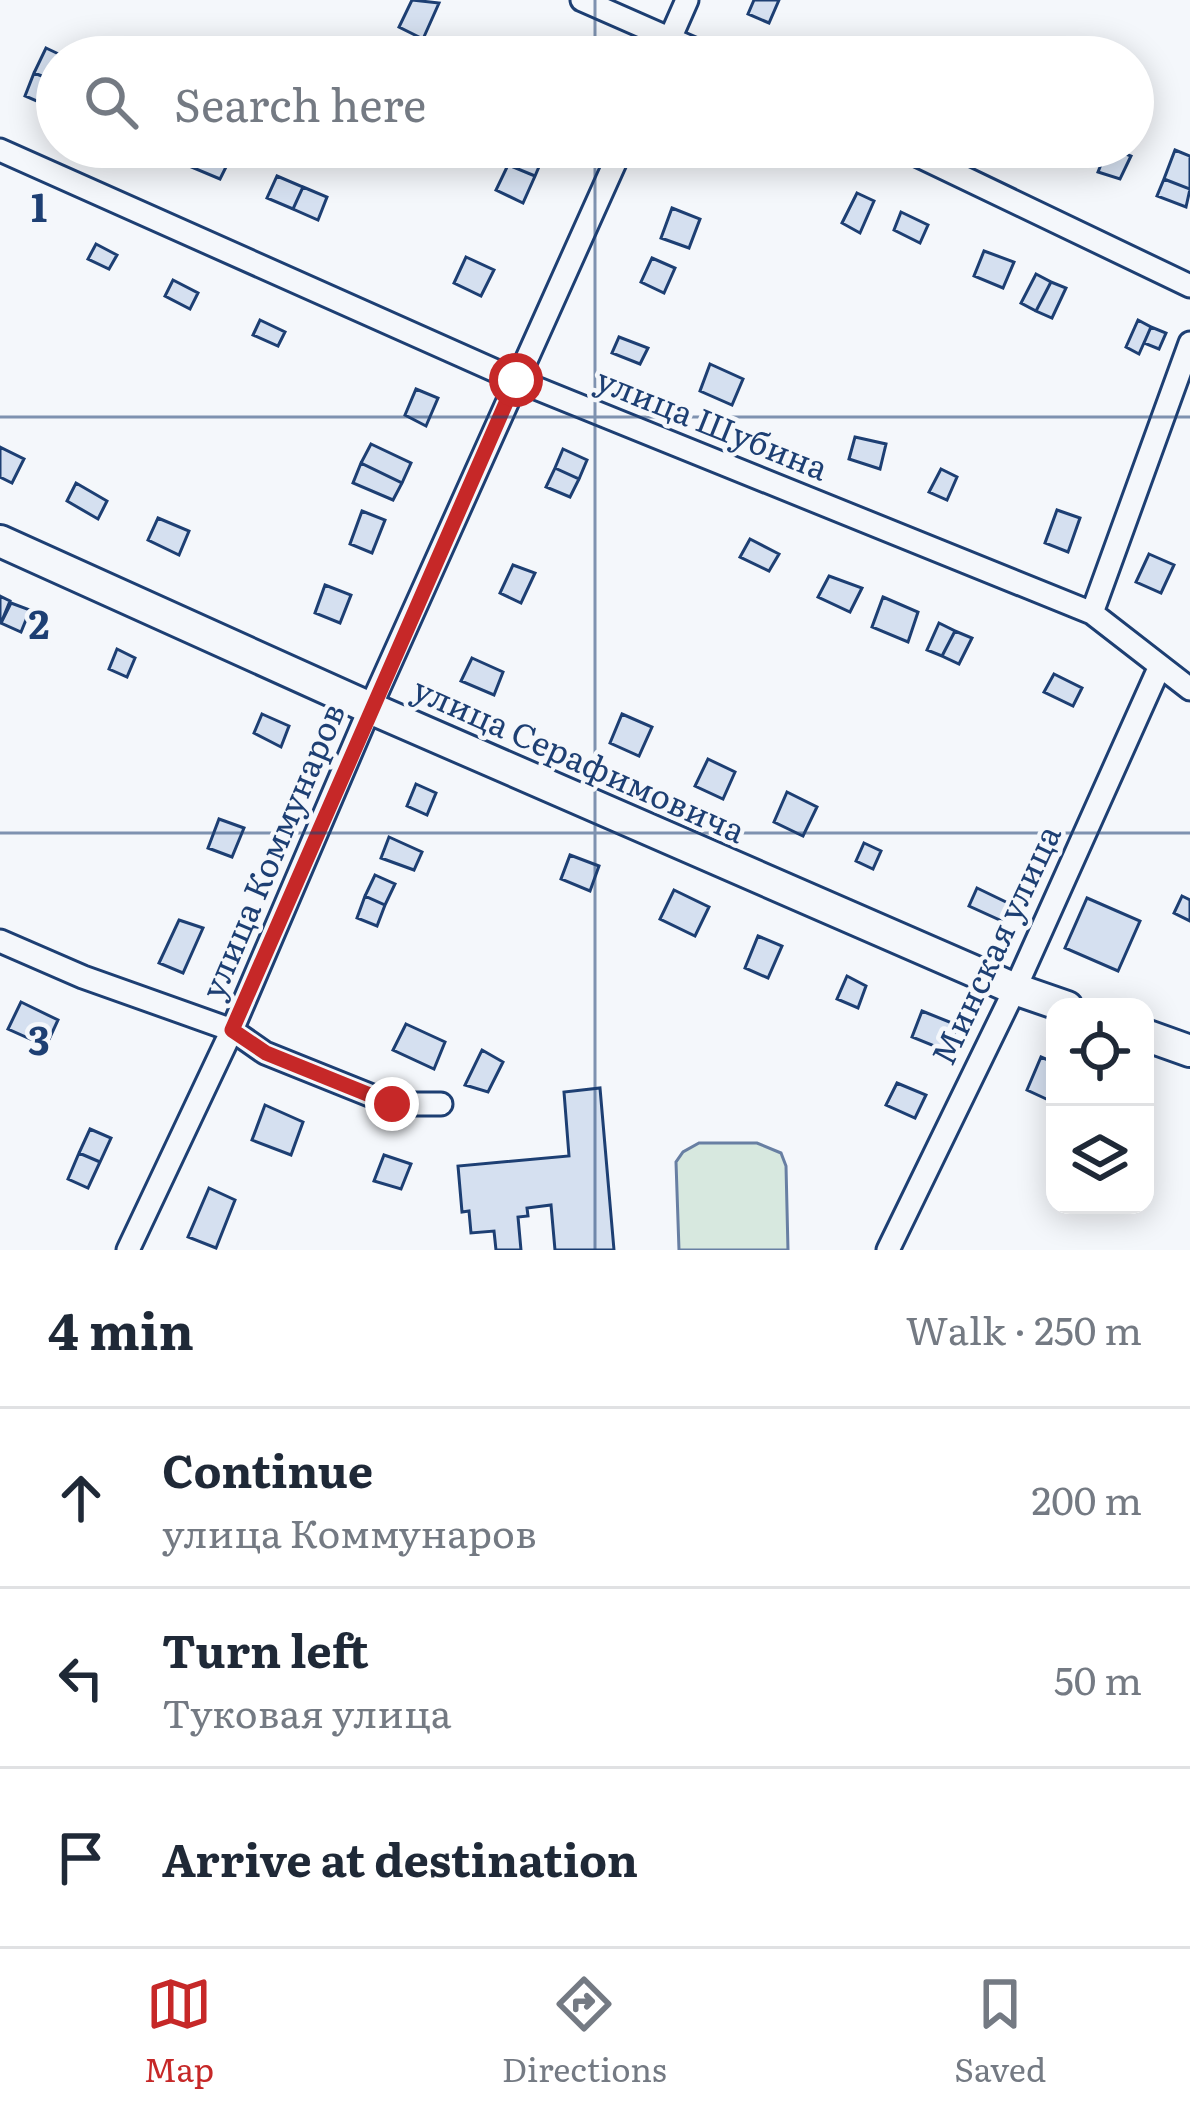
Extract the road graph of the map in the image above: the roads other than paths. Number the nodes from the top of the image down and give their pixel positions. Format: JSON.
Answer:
{"nodes":[{"id":1,"x":582,"y":0,"type":"edge"},
{"id":2,"x":687,"y":0,"type":"edge"},
{"id":3,"x":647,"y":36,"type":"edge"},
{"id":4,"x":672,"y":36,"type":"edge"},
{"id":5,"x":0,"y":150,"type":"edge"},
{"id":6,"x":36,"y":166,"type":"edge"},
{"id":7,"x":40,"y":168,"type":"edge"},
{"id":8,"x":612,"y":168,"type":"edge"},
{"id":9,"x":944,"y":168,"type":"edge"},
{"id":10,"x":1190,"y":286,"type":"edge"},
{"id":11,"x":1190,"y":343,"type":"edge"},
{"id":12,"x":516,"y":380,"type":"junction"},
{"id":13,"x":0,"y":541,"type":"edge"},
{"id":14,"x":1092,"y":613,"type":"junction"},
{"id":15,"x":1160,"y":666,"type":"junction"},
{"id":16,"x":1190,"y":689,"type":"edge"},
{"id":17,"x":370,"y":708,"type":"junction"},
{"id":18,"x":0,"y":941,"type":"edge"},
{"id":19,"x":1015,"y":988,"type":"junction"},
{"id":20,"x":1046,"y":999,"type":"edge"},
{"id":21,"x":232,"y":1030,"type":"junction"},
{"id":22,"x":1154,"y":1038,"type":"edge"},
{"id":23,"x":1190,"y":1051,"type":"edge"},
{"id":24,"x":441,"y":1104,"type":"dead end"},
{"id":25,"x":128,"y":1250,"type":"edge"},
{"id":26,"x":888,"y":1250,"type":"edge"}],
"edges":[{"from":1,"to":3,"type":"street"},
{"from":2,"to":4,"type":"street"},
{"from":5,"to":6,"type":"street","name":"улица Шубина"},
{"from":7,"to":12,"type":"street","name":"улица Шубина"},
{"from":8,"to":12,"type":"street","name":"улица Коммунаров"},
{"from":9,"to":10,"type":"street"},
{"from":11,"to":14,"type":"street"},
{"from":12,"to":14,"type":"street","name":"улица Шубина"},
{"from":12,"to":17,"type":"street","name":"улица Коммунаров"},
{"from":13,"to":17,"type":"street","name":"улица Серафимовича"},
{"from":14,"to":15,"type":"street","name":"улица Шубина"},
{"from":15,"to":16,"type":"street","name":"улица Шубина"},
{"from":15,"to":19,"type":"street","name":"Минская улица"},
{"from":17,"to":19,"type":"street","name":"улица Серафимовича"},
{"from":17,"to":21,"type":"street","name":"улица Коммунаров"},
{"from":18,"to":21,"type":"street"},
{"from":19,"to":20,"type":"street","name":"улица Серафимовича"},
{"from":19,"to":26,"type":"street","name":"Минская улица"},
{"from":21,"to":24,"type":"street"},
{"from":21,"to":25,"type":"street","name":"улица Коммунаров"},
{"from":22,"to":23,"type":"street"}]}
